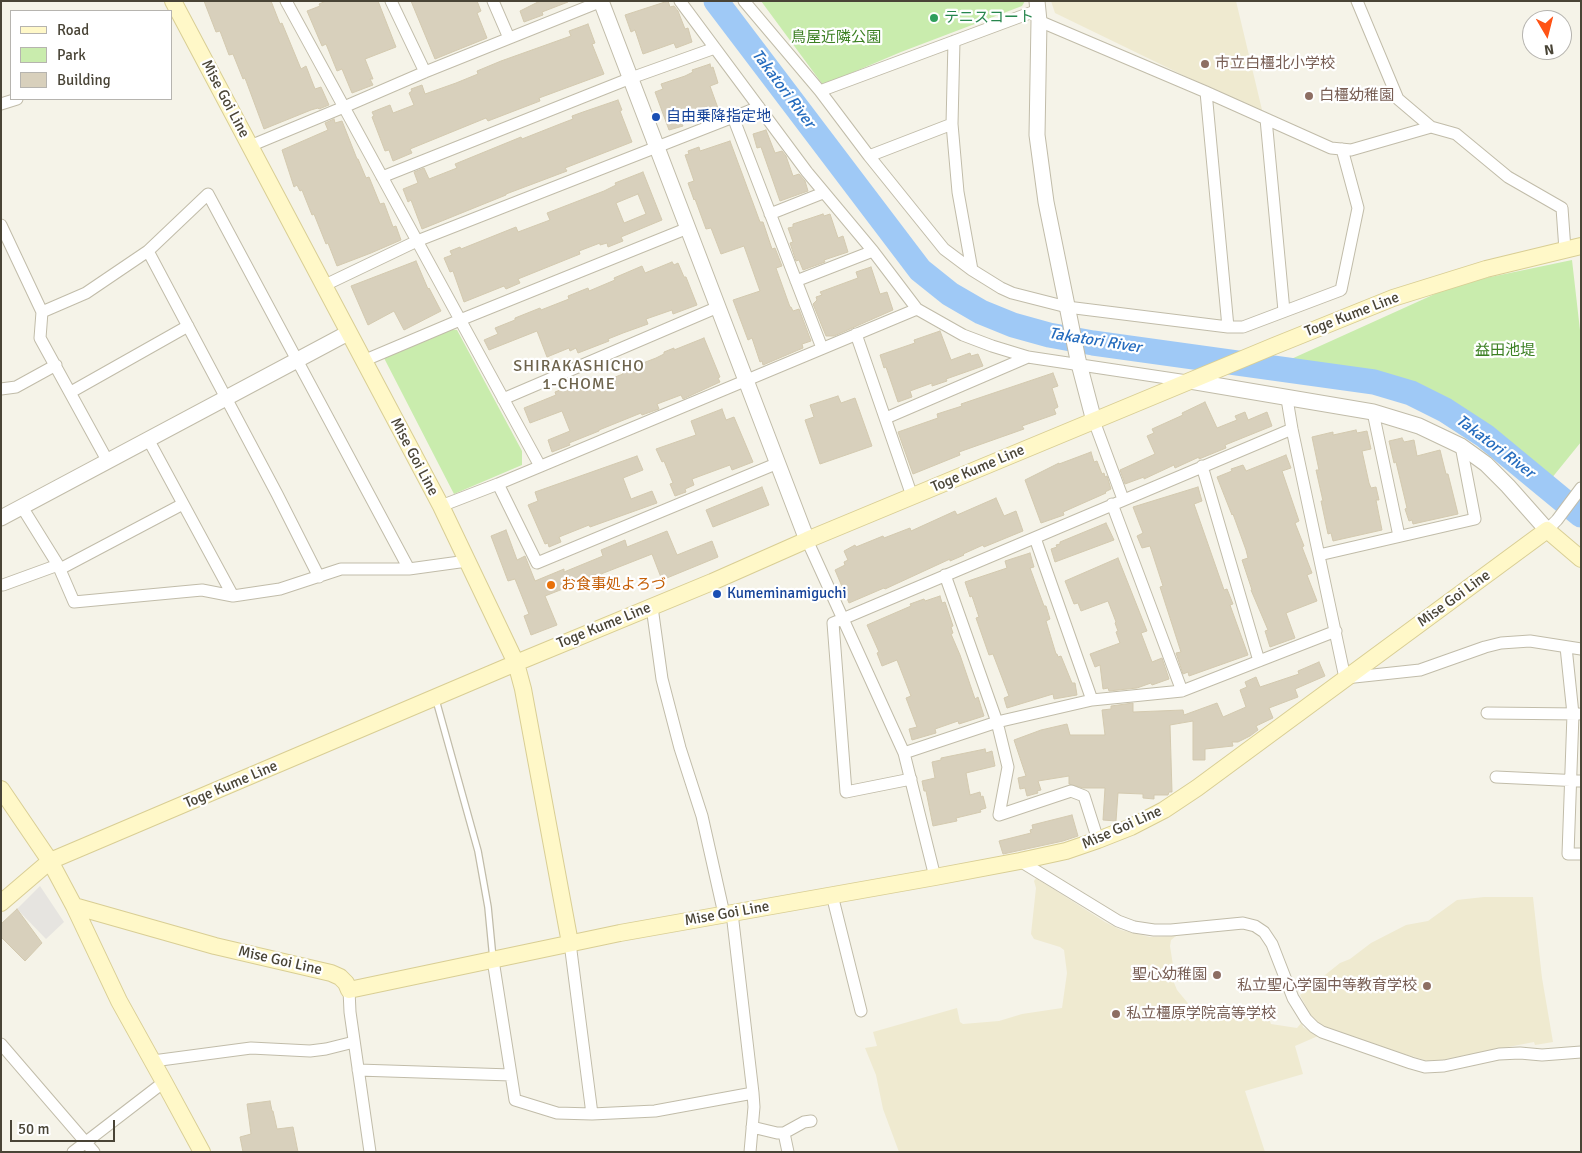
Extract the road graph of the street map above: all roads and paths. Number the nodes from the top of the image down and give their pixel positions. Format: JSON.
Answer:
{"nodes":[{"id":1,"x":172,"y":1,"type":"edge"},
{"id":2,"x":286,"y":1,"type":"edge"},
{"id":3,"x":391,"y":1,"type":"edge"},
{"id":4,"x":493,"y":1,"type":"edge"},
{"id":5,"x":602,"y":1,"type":"edge"},
{"id":6,"x":680,"y":1,"type":"edge"},
{"id":7,"x":744,"y":1,"type":"edge"},
{"id":8,"x":1357,"y":1,"type":"edge"},
{"id":9,"x":1038,"y":11,"type":"edge"},
{"id":10,"x":509,"y":38,"type":"junction"},
{"id":11,"x":954,"y":42,"type":"junction"},
{"id":12,"x":715,"y":48,"type":"junction"},
{"id":13,"x":425,"y":72,"type":"junction"},
{"id":14,"x":631,"y":78,"type":"junction"},
{"id":15,"x":820,"y":91,"type":"junction"},
{"id":16,"x":1206,"y":92,"type":"junction"},
{"id":17,"x":13,"y":100,"type":"edge"},
{"id":18,"x":1,"y":104,"type":"edge"},
{"id":19,"x":759,"y":107,"type":"junction"},
{"id":20,"x":344,"y":108,"type":"junction"},
{"id":21,"x":733,"y":117,"type":"junction"},
{"id":22,"x":1266,"y":119,"type":"junction"},
{"id":23,"x":952,"y":124,"type":"junction"},
{"id":24,"x":1431,"y":127,"type":"junction"},
{"id":25,"x":250,"y":146,"type":"junction"},
{"id":26,"x":657,"y":147,"type":"junction"},
{"id":27,"x":1342,"y":149,"type":"junction"},
{"id":28,"x":869,"y":156,"type":"junction"},
{"id":29,"x":382,"y":177,"type":"junction"},
{"id":30,"x":823,"y":193,"type":"junction"},
{"id":31,"x":770,"y":214,"type":"junction"},
{"id":32,"x":1,"y":225,"type":"edge"},
{"id":33,"x":688,"y":228,"type":"junction"},
{"id":34,"x":417,"y":241,"type":"junction"},
{"id":35,"x":1573,"y":248,"type":"edge"},
{"id":36,"x":148,"y":251,"type":"junction"},
{"id":37,"x":872,"y":252,"type":"junction"},
{"id":38,"x":972,"y":270,"type":"junction"},
{"id":39,"x":796,"y":282,"type":"junction"},
{"id":40,"x":323,"y":286,"type":"junction"},
{"id":41,"x":718,"y":307,"type":"junction"},
{"id":42,"x":917,"y":308,"type":"junction"},
{"id":43,"x":1284,"y":311,"type":"junction"},
{"id":44,"x":42,"y":312,"type":"junction"},
{"id":45,"x":1068,"y":312,"type":"junction"},
{"id":46,"x":460,"y":320,"type":"junction"},
{"id":47,"x":188,"y":326,"type":"junction"},
{"id":48,"x":1228,"y":327,"type":"junction"},
{"id":49,"x":348,"y":333,"type":"junction"},
{"id":50,"x":856,"y":334,"type":"junction"},
{"id":51,"x":822,"y":348,"type":"junction"},
{"id":52,"x":1028,"y":357,"type":"junction"},
{"id":53,"x":296,"y":361,"type":"junction"},
{"id":54,"x":363,"y":361,"type":"junction"},
{"id":55,"x":1079,"y":362,"type":"junction"},
{"id":56,"x":56,"y":365,"type":"junction"},
{"id":57,"x":1196,"y":379,"type":"junction"},
{"id":58,"x":746,"y":380,"type":"junction"},
{"id":59,"x":1,"y":389,"type":"edge"},
{"id":60,"x":71,"y":392,"type":"junction"},
{"id":61,"x":227,"y":398,"type":"junction"},
{"id":62,"x":503,"y":399,"type":"junction"},
{"id":63,"x":1287,"y":399,"type":"junction"},
{"id":64,"x":1374,"y":412,"type":"junction"},
{"id":65,"x":886,"y":418,"type":"junction"},
{"id":66,"x":1094,"y":421,"type":"junction"},
{"id":67,"x":1292,"y":429,"type":"junction"},
{"id":68,"x":148,"y":439,"type":"junction"},
{"id":69,"x":1461,"y":446,"type":"junction"},
{"id":70,"x":107,"y":460,"type":"junction"},
{"id":71,"x":778,"y":463,"type":"junction"},
{"id":72,"x":540,"y":466,"type":"junction"},
{"id":73,"x":1202,"y":466,"type":"junction"},
{"id":74,"x":498,"y":484,"type":"junction"},
{"id":75,"x":1581,"y":488,"type":"edge"},
{"id":76,"x":912,"y":496,"type":"junction"},
{"id":77,"x":1118,"y":502,"type":"junction"},
{"id":78,"x":184,"y":504,"type":"junction"},
{"id":79,"x":441,"y":506,"type":"junction"},
{"id":80,"x":22,"y":507,"type":"junction"},
{"id":81,"x":1,"y":518,"type":"edge"},
{"id":82,"x":1552,"y":525,"type":"junction"},
{"id":83,"x":1399,"y":536,"type":"junction"},
{"id":84,"x":1035,"y":538,"type":"junction"},
{"id":85,"x":807,"y":540,"type":"junction"},
{"id":86,"x":1320,"y":555,"type":"junction"},
{"id":87,"x":1581,"y":559,"type":"edge"},
{"id":88,"x":467,"y":561,"type":"junction"},
{"id":89,"x":59,"y":567,"type":"junction"},
{"id":90,"x":409,"y":569,"type":"junction"},
{"id":91,"x":945,"y":575,"type":"junction"},
{"id":92,"x":319,"y":577,"type":"junction"},
{"id":93,"x":3,"y":585,"type":"dead end"},
{"id":94,"x":233,"y":596,"type":"junction"},
{"id":95,"x":652,"y":607,"type":"junction"},
{"id":96,"x":842,"y":618,"type":"junction"},
{"id":97,"x":1336,"y":630,"type":"junction"},
{"id":98,"x":1566,"y":647,"type":"junction"},
{"id":99,"x":1581,"y":649,"type":"edge"},
{"id":100,"x":1259,"y":661,"type":"junction"},
{"id":101,"x":516,"y":663,"type":"junction"},
{"id":102,"x":1346,"y":678,"type":"junction"},
{"id":103,"x":1182,"y":691,"type":"junction"},
{"id":104,"x":435,"y":698,"type":"junction"},
{"id":105,"x":1092,"y":700,"type":"junction"},
{"id":106,"x":1487,"y":712,"type":"dead end"},
{"id":107,"x":1577,"y":714,"type":"edge"},
{"id":108,"x":997,"y":722,"type":"junction"},
{"id":109,"x":904,"y":753,"type":"junction"},
{"id":110,"x":1496,"y":777,"type":"dead end"},
{"id":111,"x":911,"y":779,"type":"junction"},
{"id":112,"x":1576,"y":781,"type":"edge"},
{"id":113,"x":1,"y":789,"type":"edge"},
{"id":114,"x":1098,"y":840,"type":"junction"},
{"id":115,"x":1581,"y":854,"type":"edge"},
{"id":116,"x":50,"y":861,"type":"junction"},
{"id":117,"x":1020,"y":861,"type":"junction"},
{"id":118,"x":935,"y":877,"type":"junction"},
{"id":119,"x":832,"y":895,"type":"junction"},
{"id":120,"x":1,"y":904,"type":"edge"},
{"id":121,"x":74,"y":906,"type":"junction"},
{"id":122,"x":728,"y":913,"type":"junction"},
{"id":123,"x":570,"y":943,"type":"junction"},
{"id":124,"x":493,"y":960,"type":"junction"},
{"id":125,"x":349,"y":990,"type":"junction"},
{"id":126,"x":861,"y":1011,"type":"dead end"},
{"id":127,"x":354,"y":1042,"type":"junction"},
{"id":128,"x":1,"y":1044,"type":"edge"},
{"id":129,"x":1581,"y":1052,"type":"edge"},
{"id":130,"x":152,"y":1061,"type":"junction"},
{"id":131,"x":358,"y":1070,"type":"junction"},
{"id":132,"x":511,"y":1075,"type":"junction"},
{"id":133,"x":164,"y":1082,"type":"junction"},
{"id":134,"x":753,"y":1093,"type":"junction"},
{"id":135,"x":592,"y":1114,"type":"junction"},
{"id":136,"x":811,"y":1120,"type":"dead end"},
{"id":137,"x":752,"y":1127,"type":"junction"},
{"id":138,"x":784,"y":1133,"type":"junction"},
{"id":139,"x":86,"y":1142,"type":"junction"},
{"id":140,"x":73,"y":1152,"type":"edge"},
{"id":141,"x":94,"y":1152,"type":"edge"},
{"id":142,"x":202,"y":1152,"type":"edge"},
{"id":143,"x":370,"y":1152,"type":"edge"},
{"id":144,"x":750,"y":1152,"type":"edge"},
{"id":145,"x":788,"y":1152,"type":"edge"}],
"edges":[{"from":1,"to":25,"type":"main road","name":"Mise Goi Line"},
{"from":2,"to":20,"type":"street"},
{"from":3,"to":13,"type":"street"},
{"from":4,"to":10,"type":"street"},
{"from":5,"to":10,"type":"street"},
{"from":5,"to":14,"type":"street"},
{"from":6,"to":12,"type":"street"},
{"from":7,"to":15,"type":"street"},
{"from":8,"to":24,"type":"street"},
{"from":9,"to":11,"type":"street"},
{"from":9,"to":16,"type":"street"},
{"from":9,"to":45,"type":"street"},
{"from":10,"to":13,"type":"street"},
{"from":11,"to":15,"type":"street"},
{"from":11,"to":23,"type":"street"},
{"from":12,"to":14,"type":"street"},
{"from":12,"to":19,"type":"street"},
{"from":13,"to":20,"type":"street"},
{"from":14,"to":26,"type":"street"},
{"from":14,"to":29,"type":"street"},
{"from":15,"to":28,"type":"street"},
{"from":16,"to":22,"type":"street"},
{"from":16,"to":48,"type":"street"},
{"from":17,"to":18,"type":"street"},
{"from":19,"to":21,"type":"street"},
{"from":19,"to":30,"type":"street"},
{"from":20,"to":25,"type":"street"},
{"from":20,"to":29,"type":"street"},
{"from":21,"to":26,"type":"street"},
{"from":21,"to":31,"type":"street"},
{"from":22,"to":27,"type":"street"},
{"from":22,"to":43,"type":"street"},
{"from":23,"to":28,"type":"street"},
{"from":23,"to":38,"type":"street"},
{"from":24,"to":27,"type":"street"},
{"from":24,"to":35,"type":"street"},
{"from":25,"to":40,"type":"main road","name":"Mise Goi Line"},
{"from":26,"to":33,"type":"street"},
{"from":26,"to":34,"type":"street"},
{"from":27,"to":43,"type":"street"},
{"from":28,"to":38,"type":"street"},
{"from":29,"to":34,"type":"street"},
{"from":30,"to":31,"type":"street"},
{"from":30,"to":37,"type":"street"},
{"from":31,"to":39,"type":"street"},
{"from":32,"to":44,"type":"street"},
{"from":33,"to":41,"type":"street"},
{"from":33,"to":46,"type":"street"},
{"from":34,"to":40,"type":"street"},
{"from":34,"to":46,"type":"street"},
{"from":35,"to":57,"type":"main road","name":"Toge Kume Line"},
{"from":36,"to":44,"type":"street"},
{"from":36,"to":47,"type":"street"},
{"from":36,"to":53,"type":"street"},
{"from":37,"to":39,"type":"street"},
{"from":37,"to":42,"type":"street"},
{"from":38,"to":45,"type":"street"},
{"from":39,"to":51,"type":"street"},
{"from":40,"to":49,"type":"main road","name":"Mise Goi Line"},
{"from":41,"to":58,"type":"street"},
{"from":41,"to":62,"type":"street"},
{"from":42,"to":50,"type":"street"},
{"from":42,"to":52,"type":"street"},
{"from":43,"to":48,"type":"street"},
{"from":44,"to":56,"type":"street"},
{"from":45,"to":48,"type":"street"},
{"from":45,"to":55,"type":"street"},
{"from":46,"to":54,"type":"street"},
{"from":46,"to":62,"type":"street"},
{"from":47,"to":60,"type":"street"},
{"from":47,"to":61,"type":"street"},
{"from":49,"to":53,"type":"street"},
{"from":49,"to":54,"type":"main road","name":"Mise Goi Line"},
{"from":50,"to":51,"type":"street"},
{"from":50,"to":65,"type":"street"},
{"from":51,"to":58,"type":"street"},
{"from":52,"to":55,"type":"street"},
{"from":52,"to":65,"type":"street"},
{"from":53,"to":61,"type":"street"},
{"from":53,"to":90,"type":"street"},
{"from":54,"to":79,"type":"main road","name":"Mise Goi Line"},
{"from":55,"to":57,"type":"street"},
{"from":55,"to":66,"type":"street"},
{"from":56,"to":59,"type":"street"},
{"from":56,"to":60,"type":"street"},
{"from":57,"to":63,"type":"street"},
{"from":57,"to":66,"type":"main road","name":"Toge Kume Line"},
{"from":58,"to":71,"type":"street"},
{"from":58,"to":72,"type":"street"},
{"from":60,"to":70,"type":"street"},
{"from":61,"to":68,"type":"street"},
{"from":61,"to":92,"type":"street"},
{"from":62,"to":72,"type":"street"},
{"from":63,"to":64,"type":"street"},
{"from":63,"to":67,"type":"street"},
{"from":64,"to":69,"type":"street"},
{"from":64,"to":83,"type":"street"},
{"from":65,"to":76,"type":"street"},
{"from":66,"to":76,"type":"main road","name":"Toge Kume Line"},
{"from":66,"to":77,"type":"street"},
{"from":67,"to":73,"type":"street"},
{"from":67,"to":86,"type":"street"},
{"from":68,"to":70,"type":"street"},
{"from":68,"to":78,"type":"street"},
{"from":69,"to":82,"type":"street"},
{"from":69,"to":83,"type":"street"},
{"from":70,"to":80,"type":"street"},
{"from":71,"to":74,"type":"street"},
{"from":71,"to":85,"type":"street"},
{"from":72,"to":74,"type":"street"},
{"from":73,"to":77,"type":"street"},
{"from":73,"to":100,"type":"street"},
{"from":74,"to":79,"type":"street"},
{"from":75,"to":82,"type":"street"},
{"from":76,"to":85,"type":"main road","name":"Toge Kume Line"},
{"from":77,"to":84,"type":"street"},
{"from":77,"to":103,"type":"street"},
{"from":78,"to":89,"type":"street"},
{"from":78,"to":94,"type":"street"},
{"from":79,"to":88,"type":"main road","name":"Mise Goi Line"},
{"from":80,"to":81,"type":"street"},
{"from":80,"to":89,"type":"street"},
{"from":82,"to":87,"type":"main road"},
{"from":82,"to":102,"type":"main road","name":"Mise Goi Line"},
{"from":83,"to":86,"type":"street"},
{"from":84,"to":91,"type":"street"},
{"from":84,"to":105,"type":"street"},
{"from":85,"to":95,"type":"main road","name":"Toge Kume Line"},
{"from":85,"to":96,"type":"street"},
{"from":86,"to":97,"type":"street"},
{"from":88,"to":90,"type":"street"},
{"from":88,"to":101,"type":"main road","name":"Mise Goi Line"},
{"from":89,"to":93,"type":"street"},
{"from":89,"to":94,"type":"street"},
{"from":90,"to":92,"type":"street"},
{"from":91,"to":96,"type":"street"},
{"from":91,"to":108,"type":"street"},
{"from":92,"to":94,"type":"street"},
{"from":95,"to":101,"type":"main road","name":"Toge Kume Line"},
{"from":95,"to":122,"type":"street"},
{"from":96,"to":109,"type":"street"},
{"from":96,"to":111,"type":"street"},
{"from":97,"to":100,"type":"street"},
{"from":97,"to":102,"type":"street"},
{"from":98,"to":99,"type":"street"},
{"from":98,"to":102,"type":"street"},
{"from":98,"to":107,"type":"street"},
{"from":100,"to":103,"type":"street"},
{"from":101,"to":104,"type":"main road","name":"Toge Kume Line"},
{"from":101,"to":123,"type":"main road","name":"Mise Goi Line"},
{"from":102,"to":114,"type":"main road","name":"Mise Goi Line"},
{"from":103,"to":105,"type":"street"},
{"from":104,"to":116,"type":"main road","name":"Toge Kume Line"},
{"from":104,"to":124,"type":"lane"},
{"from":105,"to":108,"type":"street"},
{"from":106,"to":107,"type":"street"},
{"from":107,"to":112,"type":"street"},
{"from":108,"to":109,"type":"street"},
{"from":108,"to":114,"type":"street"},
{"from":109,"to":111,"type":"street"},
{"from":110,"to":112,"type":"street"},
{"from":111,"to":118,"type":"street"},
{"from":112,"to":115,"type":"street"},
{"from":113,"to":116,"type":"main road"},
{"from":114,"to":117,"type":"main road","name":"Mise Goi Line"},
{"from":116,"to":120,"type":"main road","name":"Toge Kume Line"},
{"from":116,"to":121,"type":"main road"},
{"from":117,"to":118,"type":"main road","name":"Mise Goi Line"},
{"from":117,"to":129,"type":"street"},
{"from":118,"to":119,"type":"main road","name":"Mise Goi Line"},
{"from":119,"to":122,"type":"main road","name":"Mise Goi Line"},
{"from":119,"to":126,"type":"street"},
{"from":121,"to":125,"type":"main road","name":"Mise Goi Line"},
{"from":121,"to":130,"type":"main road"},
{"from":122,"to":123,"type":"main road","name":"Mise Goi Line"},
{"from":122,"to":134,"type":"street"},
{"from":123,"to":124,"type":"main road","name":"Mise Goi Line"},
{"from":123,"to":135,"type":"street"},
{"from":124,"to":125,"type":"main road","name":"Mise Goi Line"},
{"from":124,"to":132,"type":"street"},
{"from":125,"to":127,"type":"street"},
{"from":127,"to":130,"type":"street"},
{"from":127,"to":131,"type":"street"},
{"from":128,"to":139,"type":"street"},
{"from":130,"to":133,"type":"main road"},
{"from":131,"to":132,"type":"street"},
{"from":131,"to":143,"type":"street"},
{"from":132,"to":135,"type":"street"},
{"from":133,"to":139,"type":"street"},
{"from":133,"to":142,"type":"main road"},
{"from":134,"to":135,"type":"street"},
{"from":134,"to":137,"type":"street"},
{"from":136,"to":138,"type":"street"},
{"from":137,"to":138,"type":"street"},
{"from":137,"to":144,"type":"street"},
{"from":138,"to":145,"type":"street"},
{"from":139,"to":140,"type":"street"},
{"from":139,"to":141,"type":"street"}]}
